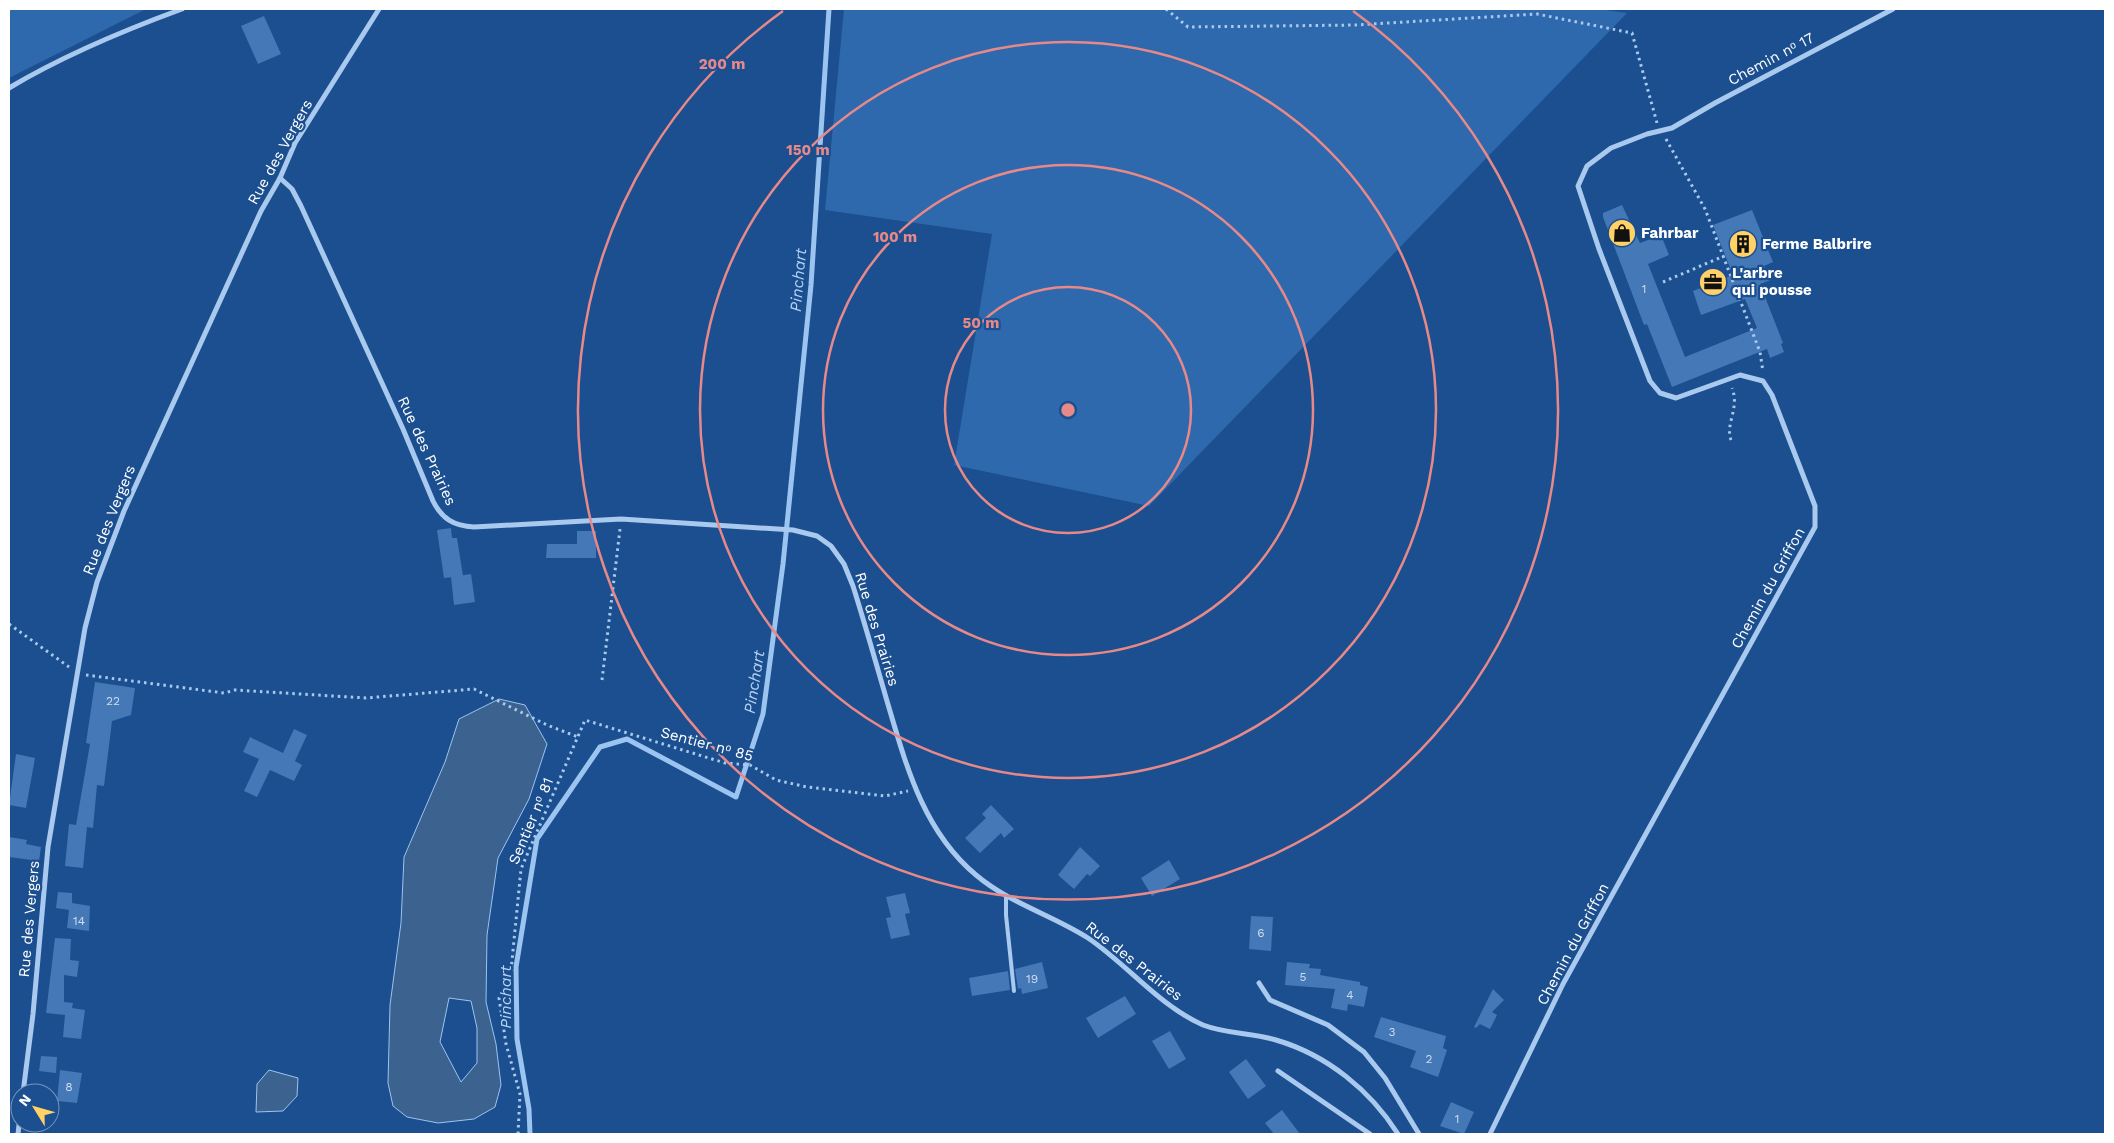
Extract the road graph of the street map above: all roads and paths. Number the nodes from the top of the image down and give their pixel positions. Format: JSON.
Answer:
{"nodes":[{"id":1,"x":182,"y":9,"type":"edge"},
{"id":2,"x":379,"y":9,"type":"edge"},
{"id":3,"x":1166,"y":9,"type":"edge"},
{"id":4,"x":1893,"y":9,"type":"edge"},
{"id":5,"x":9,"y":88,"type":"edge"},
{"id":6,"x":1662,"y":131,"type":"junction"},
{"id":7,"x":280,"y":178,"type":"junction"},
{"id":8,"x":1724,"y":256,"type":"junction"},
{"id":9,"x":1663,"y":282,"type":"dead end"},
{"id":10,"x":1728,"y":379,"type":"junction"},
{"id":11,"x":1764,"y":380,"type":"junction"},
{"id":12,"x":1731,"y":440,"type":"dead end"},
{"id":13,"x":621,"y":519,"type":"junction"},
{"id":14,"x":9,"y":624,"type":"edge"},
{"id":15,"x":78,"y":673,"type":"junction"},
{"id":16,"x":602,"y":680,"type":"dead end"},
{"id":17,"x":578,"y":737,"type":"junction"},
{"id":18,"x":572,"y":752,"type":"joint"},
{"id":19,"x":915,"y":789,"type":"junction"},
{"id":20,"x":1006,"y":896,"type":"junction"},
{"id":21,"x":1259,"y":983,"type":"dead end"},
{"id":22,"x":1014,"y":992,"type":"dead end"},
{"id":23,"x":1278,"y":1071,"type":"dead end"},
{"id":24,"x":24,"y":1083,"type":"edge"},
{"id":25,"x":518,"y":1134,"type":"edge"},
{"id":26,"x":1370,"y":1134,"type":"edge"},
{"id":27,"x":1398,"y":1134,"type":"edge"},
{"id":28,"x":1419,"y":1134,"type":"edge"},
{"id":29,"x":1490,"y":1134,"type":"edge"}],
"edges":[{"from":1,"to":5,"type":"street"},
{"from":2,"to":7,"type":"street","name":"Rue des Vergers"},
{"from":3,"to":6,"type":"path"},
{"from":4,"to":6,"type":"street","name":"Chemin nᵒ 17"},
{"from":6,"to":8,"type":"path"},
{"from":6,"to":10,"type":"street"},
{"from":7,"to":13,"type":"street","name":"Rue des Prairies"},
{"from":7,"to":15,"type":"street","name":"Rue des Vergers"},
{"from":8,"to":9,"type":"path"},
{"from":8,"to":11,"type":"path"},
{"from":10,"to":11,"type":"street"},
{"from":10,"to":12,"type":"path"},
{"from":11,"to":29,"type":"street","name":"Chemin du Griffon"},
{"from":13,"to":16,"type":"path"},
{"from":13,"to":19,"type":"street","name":"Rue des Prairies"},
{"from":14,"to":15,"type":"path"},
{"from":15,"to":17,"type":"path"},
{"from":15,"to":24,"type":"street","name":"Rue des Vergers"},
{"from":17,"to":18,"type":"path","name":"Sentier nᵒ 85"},
{"from":17,"to":19,"type":"path","name":"Sentier nᵒ 85"},
{"from":18,"to":25,"type":"path","name":"Sentier nᵒ 81"},
{"from":19,"to":20,"type":"street","name":"Rue des Prairies"},
{"from":20,"to":22,"type":"lane"},
{"from":20,"to":27,"type":"street","name":"Rue des Prairies"},
{"from":21,"to":28,"type":"street"},
{"from":23,"to":26,"type":"street"}]}
